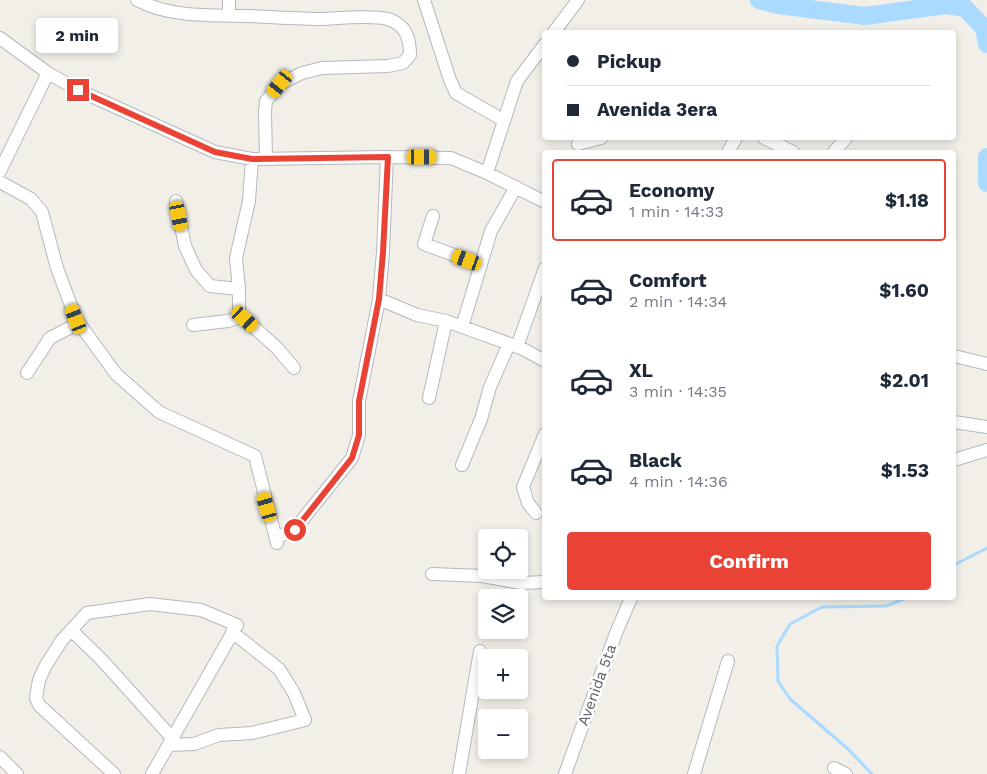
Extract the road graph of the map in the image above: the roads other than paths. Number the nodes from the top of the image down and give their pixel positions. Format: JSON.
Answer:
{"nodes":[{"id":1,"x":137,"y":0,"type":"edge"},
{"id":2,"x":229,"y":0,"type":"edge"},
{"id":3,"x":424,"y":0,"type":"edge"},
{"id":4,"x":578,"y":0,"type":"edge"},
{"id":5,"x":229,"y":15,"type":"junction"},
{"id":6,"x":556,"y":30,"type":"edge"},
{"id":7,"x":0,"y":38,"type":"edge"},
{"id":8,"x":542,"y":48,"type":"edge"},
{"id":9,"x":48,"y":73,"type":"junction"},
{"id":10,"x":503,"y":120,"type":"junction"},
{"id":11,"x":593,"y":140,"type":"edge"},
{"id":12,"x":768,"y":140,"type":"edge"},
{"id":13,"x":844,"y":140,"type":"edge"},
{"id":14,"x":578,"y":144,"type":"dead end"},
{"id":15,"x":789,"y":150,"type":"edge"},
{"id":16,"x":836,"y":150,"type":"edge"},
{"id":17,"x":388,"y":157,"type":"junction"},
{"id":18,"x":252,"y":159,"type":"junction"},
{"id":19,"x":266,"y":159,"type":"junction"},
{"id":20,"x":0,"y":171,"type":"edge"},
{"id":21,"x":488,"y":173,"type":"junction"},
{"id":22,"x":0,"y":182,"type":"edge"},
{"id":23,"x":516,"y":188,"type":"junction"},
{"id":24,"x":176,"y":201,"type":"dead end"},
{"id":25,"x":542,"y":201,"type":"edge"},
{"id":26,"x":433,"y":216,"type":"dead end"},
{"id":27,"x":481,"y":265,"type":"junction"},
{"id":28,"x":542,"y":275,"type":"edge"},
{"id":29,"x":239,"y":289,"type":"junction"},
{"id":30,"x":379,"y":299,"type":"junction"},
{"id":31,"x":239,"y":317,"type":"junction"},
{"id":32,"x":446,"y":321,"type":"junction"},
{"id":33,"x":79,"y":323,"type":"junction"},
{"id":34,"x":194,"y":325,"type":"dead end"},
{"id":35,"x":462,"y":327,"type":"junction"},
{"id":36,"x":513,"y":345,"type":"junction"},
{"id":37,"x":956,"y":356,"type":"edge"},
{"id":38,"x":542,"y":359,"type":"edge"},
{"id":39,"x":987,"y":364,"type":"edge"},
{"id":40,"x":294,"y":368,"type":"dead end"},
{"id":41,"x":27,"y":373,"type":"dead end"},
{"id":42,"x":429,"y":398,"type":"dead end"},
{"id":43,"x":956,"y":422,"type":"edge"},
{"id":44,"x":987,"y":427,"type":"edge"},
{"id":45,"x":542,"y":441,"type":"edge"},
{"id":46,"x":987,"y":450,"type":"edge"},
{"id":47,"x":956,"y":459,"type":"edge"},
{"id":48,"x":462,"y":465,"type":"dead end"},
{"id":49,"x":536,"y":512,"type":"dead end"},
{"id":50,"x":432,"y":574,"type":"dead end"},
{"id":51,"x":542,"y":582,"type":"edge"},
{"id":52,"x":629,"y":600,"type":"edge"},
{"id":53,"x":71,"y":630,"type":"junction"},
{"id":54,"x":232,"y":632,"type":"junction"},
{"id":55,"x":728,"y":661,"type":"dead end"},
{"id":56,"x":478,"y":663,"type":"edge"},
{"id":57,"x":171,"y":742,"type":"junction"},
{"id":58,"x":0,"y":757,"type":"edge"},
{"id":59,"x":834,"y":768,"type":"dead end"},
{"id":60,"x":17,"y":774,"type":"edge"},
{"id":61,"x":114,"y":774,"type":"edge"},
{"id":62,"x":152,"y":774,"type":"edge"},
{"id":63,"x":459,"y":774,"type":"edge"},
{"id":64,"x":565,"y":774,"type":"edge"},
{"id":65,"x":694,"y":774,"type":"edge"},
{"id":66,"x":846,"y":774,"type":"edge"}],
"edges":[{"from":1,"to":5,"type":"street"},
{"from":2,"to":5,"type":"street"},
{"from":3,"to":10,"type":"street"},
{"from":4,"to":6,"type":"street"},
{"from":5,"to":19,"type":"street"},
{"from":7,"to":9,"type":"street"},
{"from":8,"to":10,"type":"street"},
{"from":9,"to":18,"type":"street"},
{"from":9,"to":20,"type":"street"},
{"from":10,"to":21,"type":"street"},
{"from":11,"to":14,"type":"street"},
{"from":12,"to":15,"type":"street"},
{"from":13,"to":16,"type":"street"},
{"from":17,"to":19,"type":"street"},
{"from":17,"to":21,"type":"street"},
{"from":17,"to":30,"type":"street"},
{"from":18,"to":19,"type":"street"},
{"from":18,"to":29,"type":"street"},
{"from":21,"to":23,"type":"street"},
{"from":22,"to":33,"type":"street"},
{"from":23,"to":25,"type":"street"},
{"from":23,"to":27,"type":"street"},
{"from":24,"to":29,"type":"street"},
{"from":26,"to":27,"type":"street"},
{"from":27,"to":35,"type":"street"},
{"from":28,"to":36,"type":"street"},
{"from":29,"to":31,"type":"street"},
{"from":30,"to":32,"type":"street"},
{"from":30,"to":33,"type":"street"},
{"from":31,"to":34,"type":"street"},
{"from":31,"to":40,"type":"street"},
{"from":32,"to":35,"type":"street"},
{"from":32,"to":42,"type":"street"},
{"from":33,"to":41,"type":"street"},
{"from":35,"to":36,"type":"street"},
{"from":36,"to":38,"type":"street"},
{"from":36,"to":48,"type":"street"},
{"from":37,"to":39,"type":"street"},
{"from":43,"to":44,"type":"street"},
{"from":45,"to":49,"type":"street"},
{"from":46,"to":47,"type":"street"},
{"from":50,"to":51,"type":"street"},
{"from":52,"to":64,"type":"street","name":"Avenida 5ta"},
{"from":53,"to":54,"type":"street"},
{"from":53,"to":57,"type":"street"},
{"from":53,"to":61,"type":"street"},
{"from":54,"to":57,"type":"street"},
{"from":54,"to":57,"type":"street"},
{"from":55,"to":65,"type":"street"},
{"from":56,"to":63,"type":"street"},
{"from":57,"to":62,"type":"street"},
{"from":58,"to":60,"type":"street"},
{"from":59,"to":66,"type":"street"}]}
